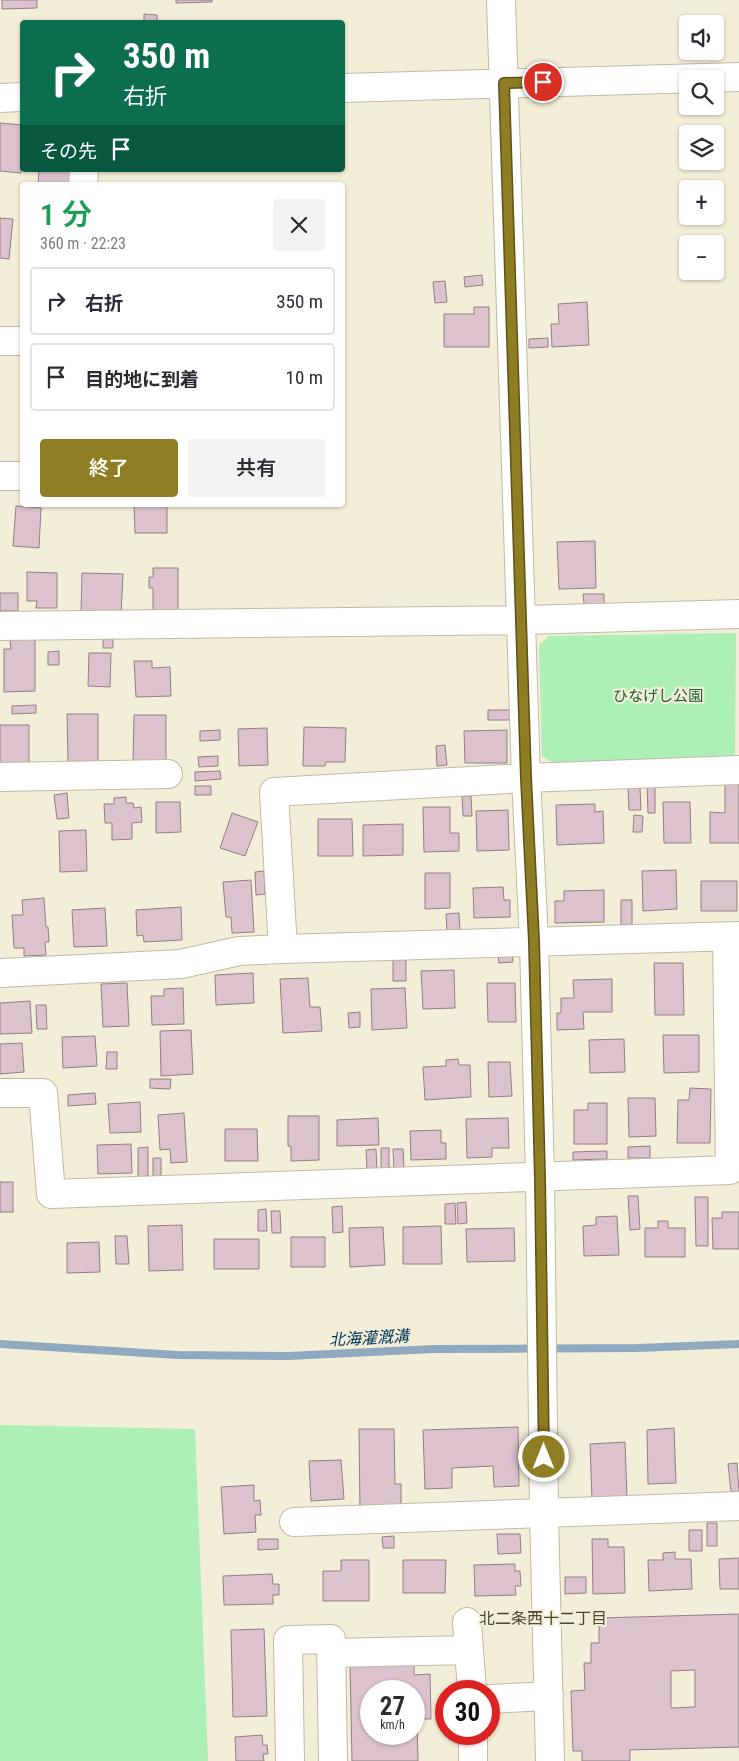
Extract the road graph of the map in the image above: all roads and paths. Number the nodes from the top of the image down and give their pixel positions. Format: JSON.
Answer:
{"nodes":[{"id":1,"x":501,"y":0,"type":"edge"},
{"id":2,"x":739,"y":77,"type":"edge"},
{"id":3,"x":504,"y":83,"type":"junction"},
{"id":4,"x":345,"y":88,"type":"edge"},
{"id":5,"x":20,"y":97,"type":"edge"},
{"id":6,"x":0,"y":98,"type":"edge"},
{"id":7,"x":0,"y":341,"type":"edge"},
{"id":8,"x":20,"y":341,"type":"edge"},
{"id":9,"x":0,"y":476,"type":"edge"},
{"id":10,"x":20,"y":476,"type":"edge"},
{"id":11,"x":739,"y":614,"type":"edge"},
{"id":12,"x":522,"y":620,"type":"junction"},
{"id":13,"x":0,"y":626,"type":"edge"},
{"id":14,"x":739,"y":770,"type":"edge"},
{"id":15,"x":168,"y":774,"type":"dead end"},
{"id":16,"x":0,"y":777,"type":"edge"},
{"id":17,"x":526,"y":778,"type":"junction"},
{"id":18,"x":733,"y":936,"type":"edge"},
{"id":19,"x":534,"y":941,"type":"junction"},
{"id":20,"x":283,"y":949,"type":"junction"},
{"id":21,"x":0,"y":973,"type":"edge"},
{"id":22,"x":0,"y":1094,"type":"edge"},
{"id":23,"x":540,"y":1178,"type":"junction"},
{"id":24,"x":739,"y":1506,"type":"edge"},
{"id":25,"x":544,"y":1512,"type":"junction"},
{"id":26,"x":294,"y":1522,"type":"dead end"},
{"id":27,"x":467,"y":1622,"type":"dead end"},
{"id":28,"x":470,"y":1650,"type":"junction"},
{"id":29,"x":331,"y":1653,"type":"junction"},
{"id":30,"x":471,"y":1680,"type":"edge"},
{"id":31,"x":549,"y":1696,"type":"junction"},
{"id":32,"x":500,"y":1698,"type":"edge"},
{"id":33,"x":472,"y":1745,"type":"edge"},
{"id":34,"x":290,"y":1761,"type":"edge"},
{"id":35,"x":333,"y":1761,"type":"edge"},
{"id":36,"x":473,"y":1761,"type":"edge"},
{"id":37,"x":550,"y":1761,"type":"edge"}],
"edges":[{"from":1,"to":3,"type":"street"},
{"from":2,"to":3,"type":"street"},
{"from":3,"to":4,"type":"street"},
{"from":3,"to":12,"type":"street"},
{"from":5,"to":6,"type":"street"},
{"from":7,"to":8,"type":"street"},
{"from":9,"to":10,"type":"street"},
{"from":11,"to":12,"type":"street"},
{"from":12,"to":13,"type":"street"},
{"from":12,"to":17,"type":"street"},
{"from":14,"to":17,"type":"street"},
{"from":15,"to":16,"type":"street"},
{"from":17,"to":19,"type":"street"},
{"from":17,"to":20,"type":"street"},
{"from":18,"to":19,"type":"street"},
{"from":18,"to":23,"type":"street"},
{"from":19,"to":20,"type":"street"},
{"from":19,"to":23,"type":"street"},
{"from":20,"to":21,"type":"street"},
{"from":22,"to":23,"type":"street"},
{"from":23,"to":25,"type":"street"},
{"from":24,"to":25,"type":"street"},
{"from":25,"to":26,"type":"street"},
{"from":25,"to":31,"type":"street"},
{"from":27,"to":28,"type":"street"},
{"from":28,"to":29,"type":"street"},
{"from":28,"to":30,"type":"street"},
{"from":29,"to":34,"type":"street"},
{"from":29,"to":35,"type":"street"},
{"from":31,"to":32,"type":"street"},
{"from":31,"to":37,"type":"street"},
{"from":33,"to":36,"type":"street"}]}
